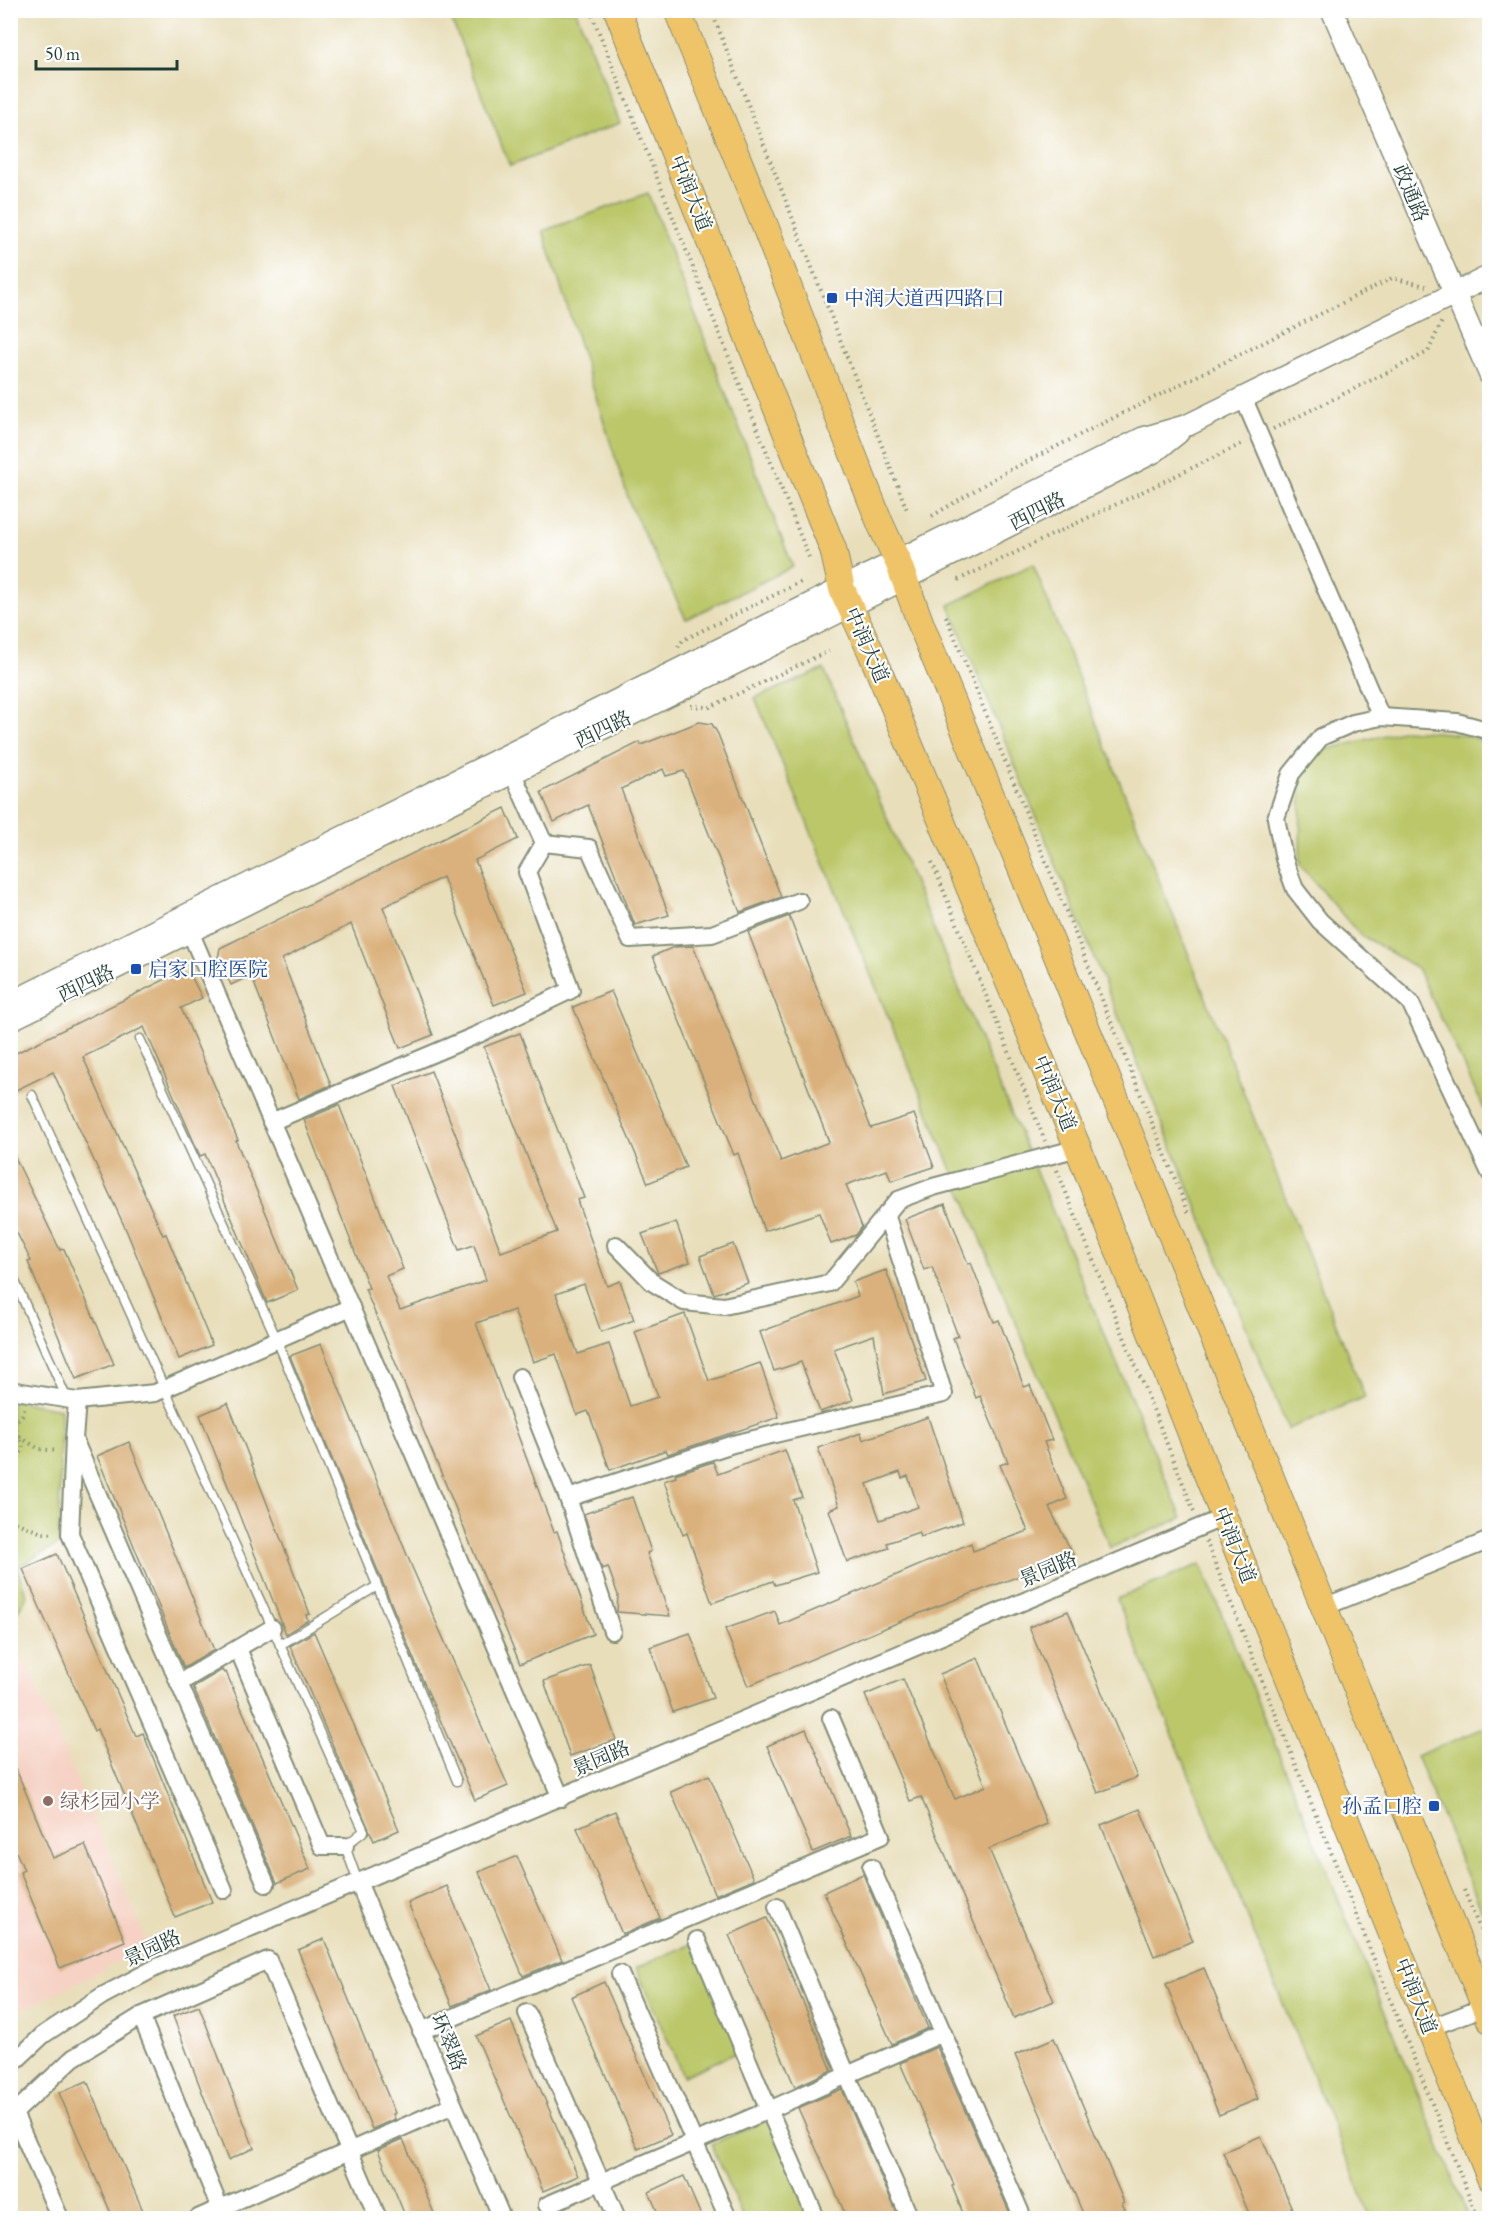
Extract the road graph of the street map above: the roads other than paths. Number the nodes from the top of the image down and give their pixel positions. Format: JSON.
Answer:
{"nodes":[{"id":1,"x":617,"y":10,"type":"edge"},
{"id":2,"x":677,"y":10,"type":"edge"},
{"id":3,"x":1332,"y":10,"type":"edge"},
{"id":4,"x":1490,"y":276,"type":"edge"},
{"id":5,"x":1454,"y":293,"type":"junction"},
{"id":6,"x":1490,"y":375,"type":"edge"},
{"id":7,"x":1243,"y":397,"type":"junction"},
{"id":8,"x":901,"y":571,"type":"junction"},
{"id":9,"x":846,"y":597,"type":"junction"},
{"id":10,"x":1381,"y":717,"type":"junction"},
{"id":11,"x":1490,"y":731,"type":"edge"},
{"id":12,"x":509,"y":765,"type":"junction"},
{"id":13,"x":544,"y":843,"type":"junction"},
{"id":14,"x":799,"y":901,"type":"dead end"},
{"id":15,"x":186,"y":924,"type":"junction"},
{"id":16,"x":10,"y":1003,"type":"edge"},
{"id":17,"x":10,"y":1020,"type":"edge"},
{"id":18,"x":140,"y":1039,"type":"dead end"},
{"id":19,"x":32,"y":1095,"type":"dead end"},
{"id":20,"x":271,"y":1122,"type":"junction"},
{"id":21,"x":1078,"y":1148,"type":"junction"},
{"id":22,"x":1490,"y":1173,"type":"edge"},
{"id":23,"x":886,"y":1214,"type":"junction"},
{"id":24,"x":616,"y":1245,"type":"dead end"},
{"id":25,"x":10,"y":1270,"type":"edge"},
{"id":26,"x":351,"y":1307,"type":"junction"},
{"id":27,"x":277,"y":1340,"type":"junction"},
{"id":28,"x":520,"y":1377,"type":"dead end"},
{"id":29,"x":165,"y":1389,"type":"junction"},
{"id":30,"x":10,"y":1390,"type":"edge"},
{"id":31,"x":72,"y":1400,"type":"junction"},
{"id":32,"x":74,"y":1446,"type":"junction"},
{"id":33,"x":568,"y":1498,"type":"junction"},
{"id":34,"x":1224,"y":1517,"type":"junction"},
{"id":35,"x":1490,"y":1540,"type":"edge"},
{"id":36,"x":377,"y":1586,"type":"junction"},
{"id":37,"x":1324,"y":1607,"type":"junction"},
{"id":38,"x":272,"y":1628,"type":"junction"},
{"id":39,"x":612,"y":1630,"type":"dead end"},
{"id":40,"x":280,"y":1645,"type":"junction"},
{"id":41,"x":238,"y":1649,"type":"junction"},
{"id":42,"x":179,"y":1683,"type":"junction"},
{"id":43,"x":831,"y":1718,"type":"dead end"},
{"id":44,"x":457,"y":1781,"type":"dead end"},
{"id":45,"x":561,"y":1797,"type":"junction"},
{"id":46,"x":345,"y":1846,"type":"junction"},
{"id":47,"x":871,"y":1867,"type":"dead end"},
{"id":48,"x":358,"y":1882,"type":"junction"},
{"id":49,"x":266,"y":1884,"type":"dead end"},
{"id":50,"x":224,"y":1890,"type":"dead end"},
{"id":51,"x":777,"y":1907,"type":"dead end"},
{"id":52,"x":697,"y":1940,"type":"dead end"},
{"id":53,"x":620,"y":1974,"type":"dead end"},
{"id":54,"x":1488,"y":2011,"type":"edge"},
{"id":55,"x":527,"y":2013,"type":"dead end"},
{"id":56,"x":141,"y":2016,"type":"junction"},
{"id":57,"x":1429,"y":2028,"type":"junction"},
{"id":58,"x":422,"y":2031,"type":"junction"},
{"id":59,"x":943,"y":2033,"type":"junction"},
{"id":60,"x":10,"y":2066,"type":"edge"},
{"id":61,"x":847,"y":2075,"type":"junction"},
{"id":62,"x":453,"y":2105,"type":"junction"},
{"id":63,"x":770,"y":2110,"type":"junction"},
{"id":64,"x":12,"y":2115,"type":"edge"},
{"id":65,"x":695,"y":2142,"type":"junction"},
{"id":66,"x":350,"y":2151,"type":"junction"},
{"id":67,"x":1490,"y":2178,"type":"edge"},
{"id":68,"x":600,"y":2182,"type":"junction"},
{"id":69,"x":546,"y":2205,"type":"dead end"},
{"id":70,"x":223,"y":2213,"type":"edge"},
{"id":71,"x":60,"y":2218,"type":"edge"},
{"id":72,"x":198,"y":2218,"type":"edge"},
{"id":73,"x":378,"y":2218,"type":"edge"},
{"id":74,"x":502,"y":2218,"type":"edge"},
{"id":75,"x":617,"y":2218,"type":"edge"},
{"id":76,"x":728,"y":2218,"type":"edge"},
{"id":77,"x":816,"y":2218,"type":"edge"},
{"id":78,"x":910,"y":2218,"type":"edge"},
{"id":79,"x":1023,"y":2218,"type":"edge"}],
"edges":[{"from":1,"to":9,"type":"main road","name":"中润大道"},
{"from":2,"to":8,"type":"main road"},
{"from":3,"to":5,"type":"street","name":"政通路"},
{"from":4,"to":5,"type":"street","name":"西四路"},
{"from":5,"to":6,"type":"street","name":"政通路"},
{"from":5,"to":7,"type":"street","name":"西四路"},
{"from":7,"to":8,"type":"street","name":"西四路"},
{"from":7,"to":10,"type":"street"},
{"from":8,"to":9,"type":"street","name":"西四路"},
{"from":8,"to":37,"type":"main road"},
{"from":9,"to":12,"type":"street","name":"西四路"},
{"from":9,"to":21,"type":"main road","name":"中润大道"},
{"from":10,"to":11,"type":"street"},
{"from":10,"to":22,"type":"street"},
{"from":12,"to":13,"type":"street"},
{"from":12,"to":15,"type":"street","name":"西四路"},
{"from":13,"to":14,"type":"street"},
{"from":13,"to":20,"type":"street"},
{"from":15,"to":16,"type":"street","name":"西四路"},
{"from":15,"to":17,"type":"street","name":"西四路"},
{"from":15,"to":20,"type":"street"},
{"from":18,"to":27,"type":"lane"},
{"from":19,"to":29,"type":"lane"},
{"from":20,"to":26,"type":"street"},
{"from":21,"to":23,"type":"street"},
{"from":21,"to":34,"type":"main road","name":"中润大道"},
{"from":23,"to":24,"type":"street"},
{"from":23,"to":33,"type":"street"},
{"from":25,"to":31,"type":"lane"},
{"from":26,"to":27,"type":"street"},
{"from":26,"to":45,"type":"street"},
{"from":27,"to":29,"type":"street"},
{"from":27,"to":36,"type":"lane"},
{"from":28,"to":33,"type":"street"},
{"from":29,"to":31,"type":"street"},
{"from":29,"to":38,"type":"lane"},
{"from":30,"to":31,"type":"street"},
{"from":31,"to":32,"type":"street"},
{"from":32,"to":42,"type":"street"},
{"from":32,"to":50,"type":"street"},
{"from":33,"to":39,"type":"street"},
{"from":34,"to":45,"type":"street","name":"景园路"},
{"from":34,"to":57,"type":"main road","name":"中润大道"},
{"from":35,"to":37,"type":"street"},
{"from":36,"to":40,"type":"lane"},
{"from":36,"to":44,"type":"lane"},
{"from":37,"to":54,"type":"main road"},
{"from":38,"to":40,"type":"lane"},
{"from":38,"to":41,"type":"street"},
{"from":40,"to":46,"type":"lane"},
{"from":41,"to":42,"type":"street"},
{"from":41,"to":46,"type":"street"},
{"from":42,"to":49,"type":"street"},
{"from":43,"to":58,"type":"street"},
{"from":45,"to":48,"type":"street","name":"景园路"},
{"from":46,"to":48,"type":"lane"},
{"from":47,"to":59,"type":"street"},
{"from":48,"to":58,"type":"street","name":"环翠路"},
{"from":48,"to":60,"type":"street","name":"景园路"},
{"from":51,"to":61,"type":"street"},
{"from":52,"to":63,"type":"street"},
{"from":53,"to":65,"type":"street"},
{"from":54,"to":57,"type":"street"},
{"from":55,"to":68,"type":"street"},
{"from":56,"to":64,"type":"street"},
{"from":56,"to":66,"type":"street"},
{"from":56,"to":70,"type":"street"},
{"from":57,"to":67,"type":"main road","name":"中润大道"},
{"from":58,"to":62,"type":"street","name":"环翠路"},
{"from":59,"to":61,"type":"street"},
{"from":59,"to":79,"type":"street"},
{"from":61,"to":63,"type":"street"},
{"from":61,"to":78,"type":"street"},
{"from":62,"to":66,"type":"street"},
{"from":62,"to":74,"type":"street","name":"环翠路"},
{"from":63,"to":65,"type":"street"},
{"from":63,"to":77,"type":"street"},
{"from":64,"to":71,"type":"street"},
{"from":65,"to":68,"type":"street"},
{"from":65,"to":76,"type":"street"},
{"from":66,"to":70,"type":"street"},
{"from":66,"to":73,"type":"street"},
{"from":68,"to":69,"type":"street"},
{"from":68,"to":75,"type":"street"},
{"from":70,"to":72,"type":"street"}]}
